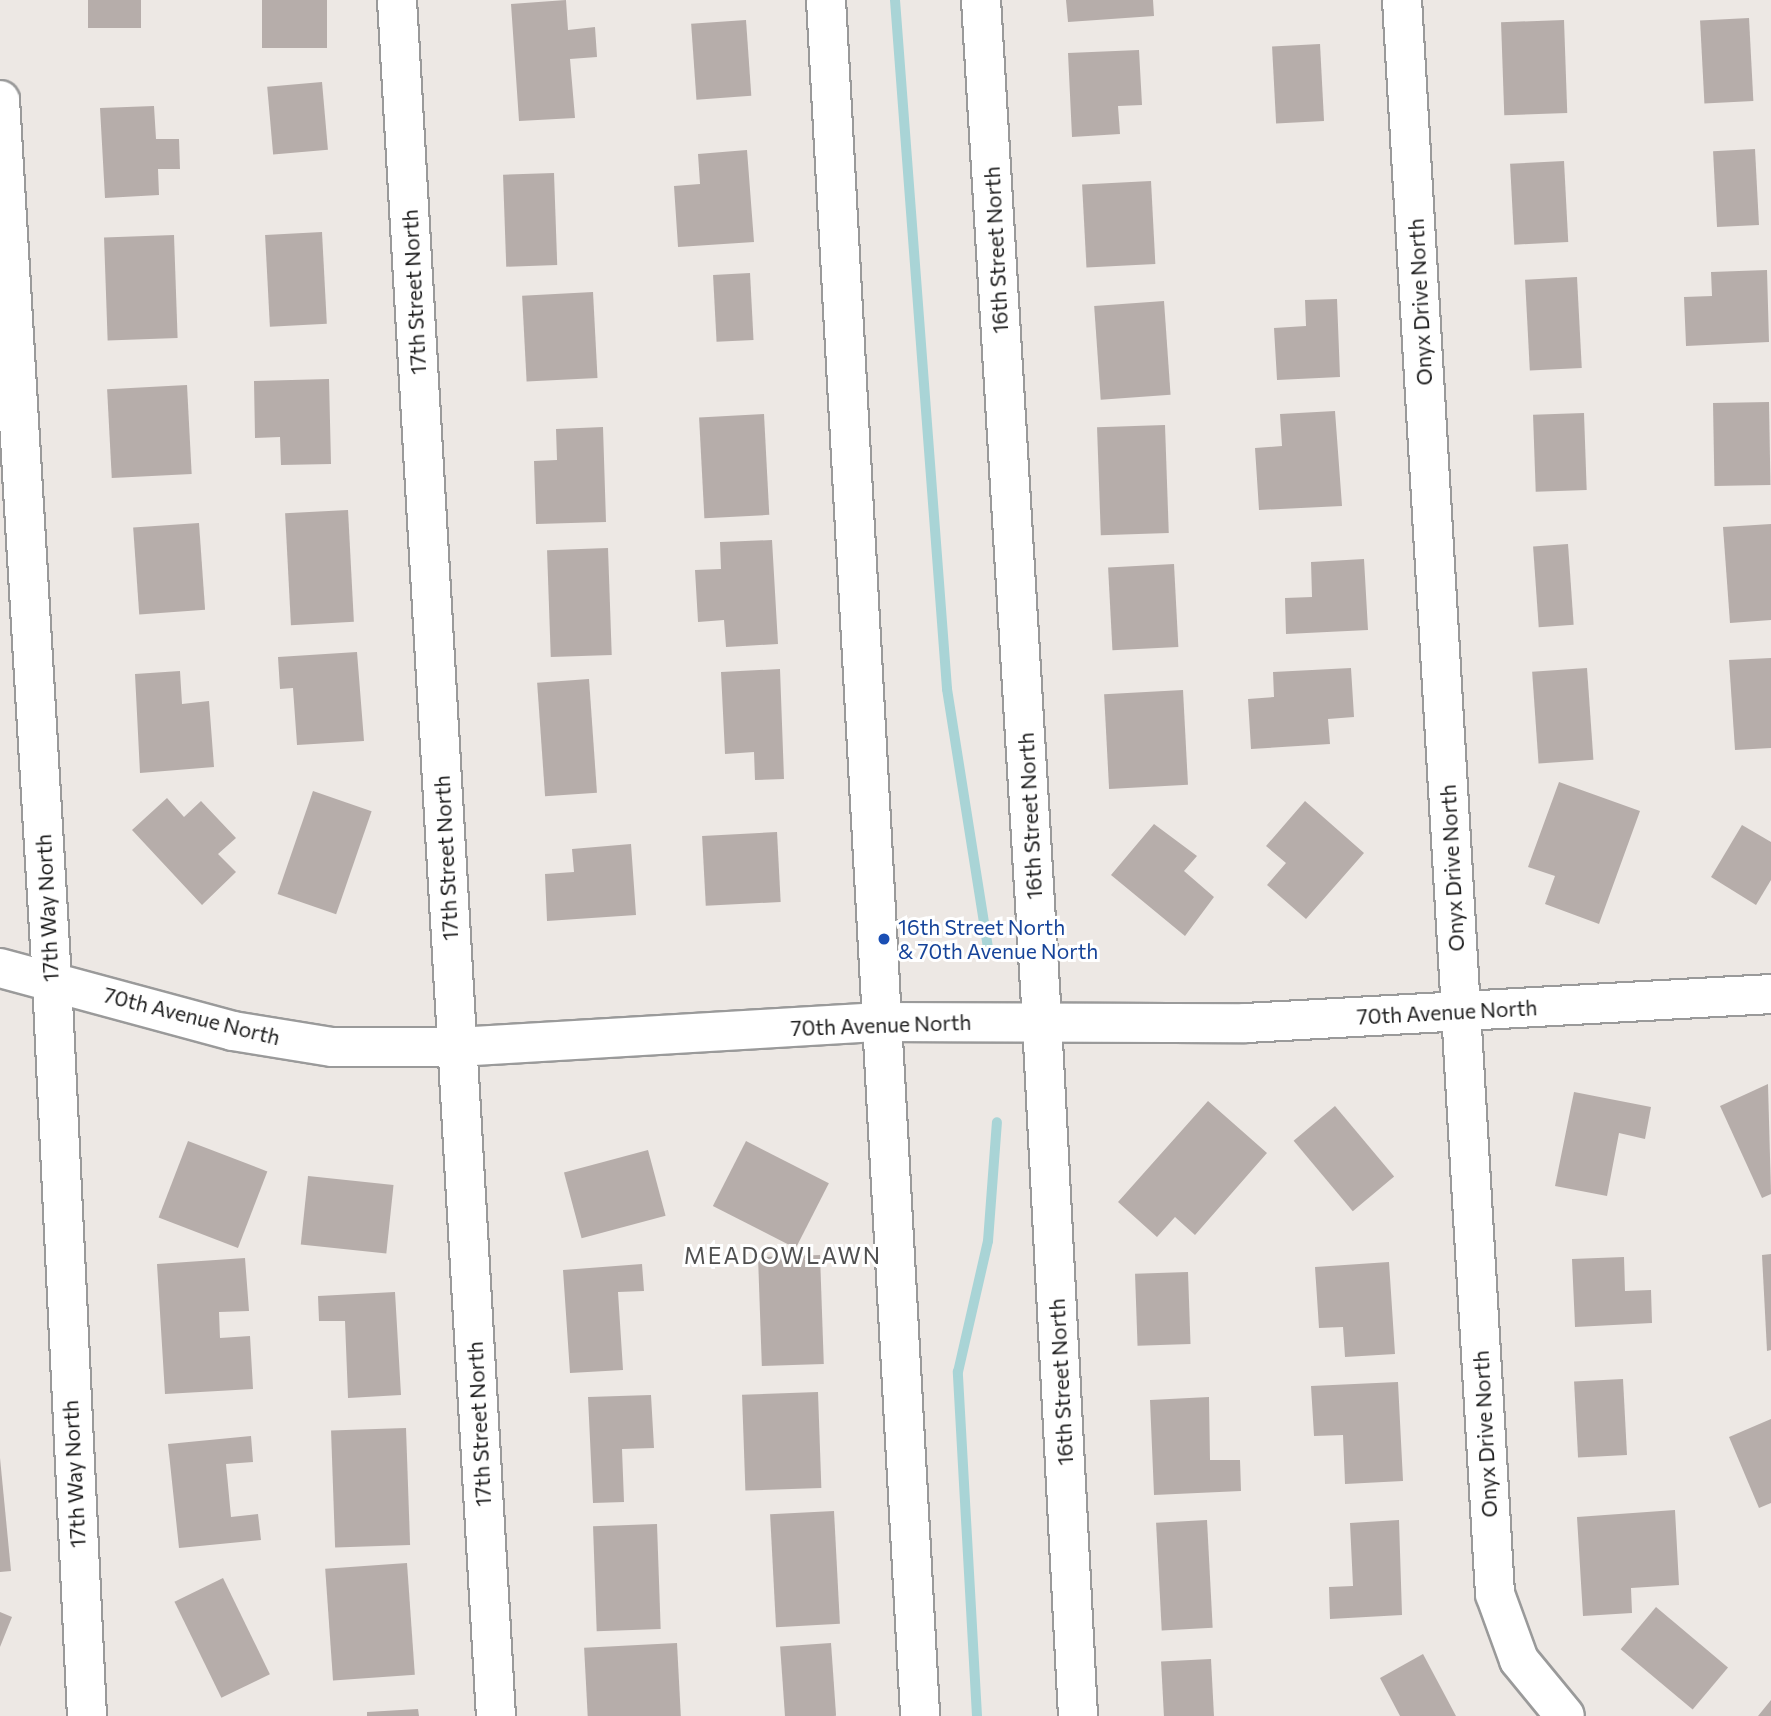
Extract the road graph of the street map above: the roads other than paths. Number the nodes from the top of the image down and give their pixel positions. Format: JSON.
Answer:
{"nodes":[{"id":1,"x":397,"y":0,"type":"edge"},
{"id":2,"x":826,"y":0,"type":"edge"},
{"id":3,"x":981,"y":0,"type":"edge"},
{"id":4,"x":1402,"y":0,"type":"edge"},
{"id":5,"x":0,"y":100,"type":"edge"},
{"id":6,"x":0,"y":968,"type":"edge"},
{"id":7,"x":52,"y":980,"type":"junction"},
{"id":8,"x":1771,"y":994,"type":"edge"},
{"id":9,"x":1460,"y":1012,"type":"junction"},
{"id":10,"x":1042,"y":1022,"type":"junction"},
{"id":11,"x":880,"y":1023,"type":"junction"},
{"id":12,"x":457,"y":1046,"type":"junction"},
{"id":13,"x":87,"y":1716,"type":"edge"},
{"id":14,"x":496,"y":1716,"type":"edge"},
{"id":15,"x":920,"y":1716,"type":"edge"},
{"id":16,"x":1078,"y":1716,"type":"edge"},
{"id":17,"x":1565,"y":1716,"type":"edge"}],
"edges":[{"from":1,"to":12,"type":"street","name":"17th Street North"},
{"from":2,"to":11,"type":"street"},
{"from":3,"to":10,"type":"street","name":"16th Street North"},
{"from":4,"to":9,"type":"street","name":"Onyx Drive North"},
{"from":5,"to":7,"type":"street","name":"17th Way North"},
{"from":6,"to":7,"type":"street","name":"70th Avenue North"},
{"from":7,"to":12,"type":"street","name":"70th Avenue North"},
{"from":7,"to":13,"type":"street","name":"17th Way North"},
{"from":8,"to":9,"type":"street","name":"70th Avenue North"},
{"from":9,"to":10,"type":"street","name":"70th Avenue North"},
{"from":9,"to":17,"type":"street","name":"Onyx Drive North"},
{"from":10,"to":11,"type":"street","name":"70th Avenue North"},
{"from":10,"to":16,"type":"street","name":"16th Street North"},
{"from":11,"to":12,"type":"street","name":"70th Avenue North"},
{"from":11,"to":15,"type":"street"},
{"from":12,"to":14,"type":"street","name":"17th Street North"}]}
